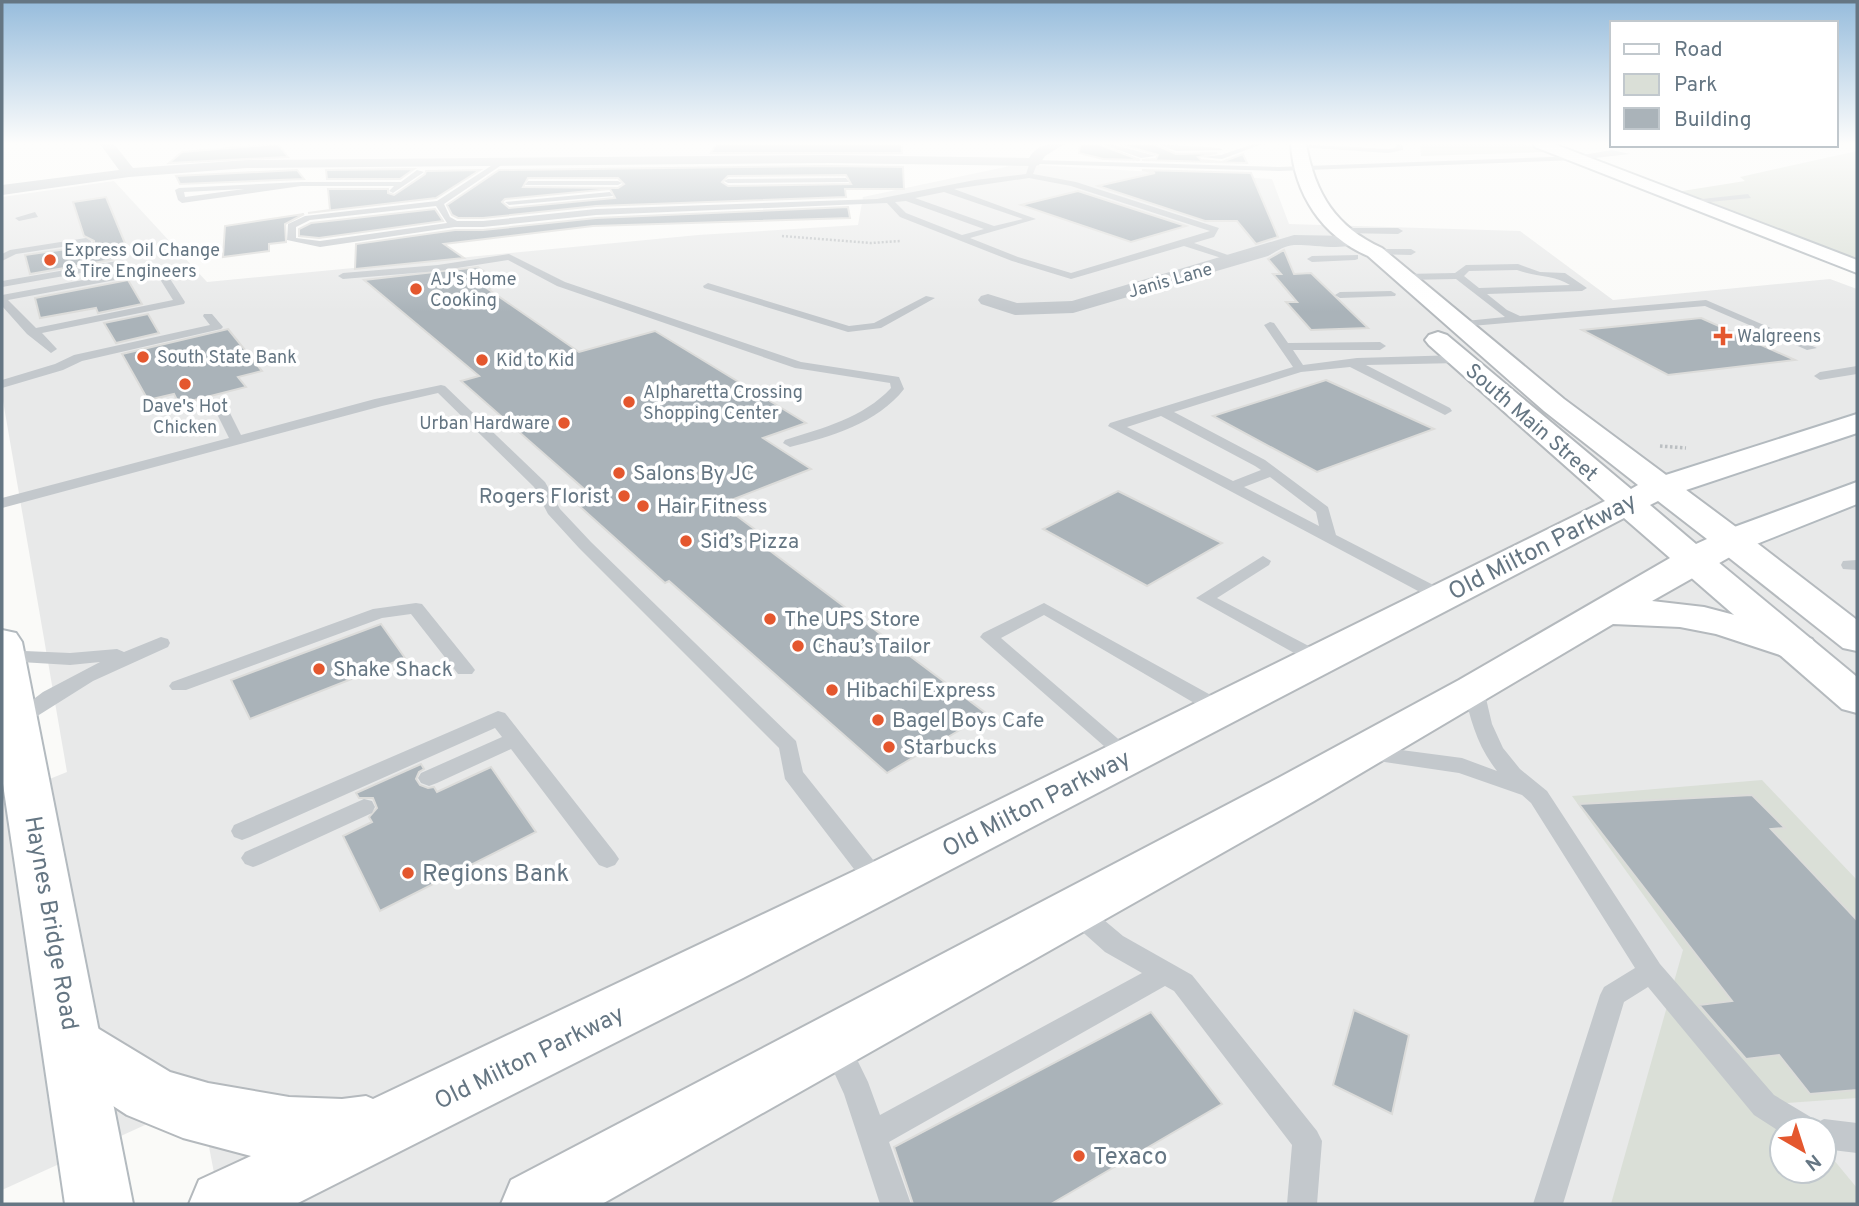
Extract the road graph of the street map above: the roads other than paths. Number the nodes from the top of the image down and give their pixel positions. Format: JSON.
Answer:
{"nodes":[{"id":1,"x":380,"y":200,"type":"edge"},
{"id":2,"x":443,"y":200,"type":"edge"},
{"id":3,"x":531,"y":200,"type":"edge"},
{"id":4,"x":605,"y":200,"type":"edge"},
{"id":5,"x":720,"y":200,"type":"edge"},
{"id":6,"x":893,"y":200,"type":"edge"},
{"id":7,"x":912,"y":200,"type":"edge"},
{"id":8,"x":977,"y":200,"type":"edge"},
{"id":9,"x":1124,"y":200,"type":"edge"},
{"id":10,"x":1317,"y":200,"type":"edge"},
{"id":11,"x":1697,"y":200,"type":"edge"},
{"id":12,"x":889,"y":201,"type":"junction"},
{"id":13,"x":1688,"y":201,"type":"joint"},
{"id":14,"x":509,"y":202,"type":"joint"},
{"id":15,"x":843,"y":202,"type":"joint"},
{"id":16,"x":439,"y":203,"type":"junction"},
{"id":17,"x":718,"y":206,"type":"junction"},
{"id":18,"x":365,"y":211,"type":"junction"},
{"id":19,"x":596,"y":212,"type":"junction"},
{"id":20,"x":35,"y":215,"type":"dead end"},
{"id":21,"x":19,"y":218,"type":"dead end"},
{"id":22,"x":519,"y":220,"type":"junction"},
{"id":23,"x":455,"y":224,"type":"junction"},
{"id":24,"x":993,"y":229,"type":"junction"},
{"id":25,"x":1398,"y":231,"type":"dead end"},
{"id":26,"x":960,"y":238,"type":"junction"},
{"id":27,"x":1184,"y":243,"type":"junction"},
{"id":28,"x":1356,"y":245,"type":"junction"},
{"id":29,"x":1410,"y":252,"type":"dead end"},
{"id":30,"x":90,"y":253,"type":"dead end"},
{"id":31,"x":2,"y":258,"type":"edge"},
{"id":32,"x":1312,"y":259,"type":"dead end"},
{"id":33,"x":1237,"y":260,"type":"junction"},
{"id":34,"x":122,"y":263,"type":"dead end"},
{"id":35,"x":1857,"y":267,"type":"edge"},
{"id":36,"x":1539,"y":275,"type":"junction"},
{"id":37,"x":343,"y":276,"type":"dead end"},
{"id":38,"x":1458,"y":276,"type":"junction"},
{"id":39,"x":1497,"y":276,"type":"dead end"},
{"id":40,"x":1522,"y":276,"type":"dead end"},
{"id":41,"x":2,"y":284,"type":"edge"},
{"id":42,"x":1398,"y":285,"type":"junction"},
{"id":43,"x":708,"y":286,"type":"dead end"},
{"id":44,"x":1476,"y":290,"type":"junction"},
{"id":45,"x":1340,"y":295,"type":"dead end"},
{"id":46,"x":930,"y":298,"type":"dead end"},
{"id":47,"x":2,"y":299,"type":"edge"},
{"id":48,"x":989,"y":300,"type":"dead end"},
{"id":49,"x":208,"y":316,"type":"dead end"},
{"id":50,"x":1270,"y":325,"type":"dead end"},
{"id":51,"x":31,"y":332,"type":"junction"},
{"id":52,"x":1484,"y":334,"type":"junction"},
{"id":53,"x":1380,"y":346,"type":"dead end"},
{"id":54,"x":1286,"y":348,"type":"junction"},
{"id":55,"x":1811,"y":348,"type":"dead end"},
{"id":56,"x":51,"y":349,"type":"dead end"},
{"id":57,"x":1352,"y":363,"type":"junction"},
{"id":58,"x":59,"y":366,"type":"junction"},
{"id":59,"x":1300,"y":369,"type":"junction"},
{"id":60,"x":1857,"y":370,"type":"edge"},
{"id":61,"x":1840,"y":372,"type":"junction"},
{"id":62,"x":2,"y":375,"type":"edge"},
{"id":63,"x":1820,"y":376,"type":"dead end"},
{"id":64,"x":1857,"y":381,"type":"edge"},
{"id":65,"x":2,"y":384,"type":"edge"},
{"id":66,"x":222,"y":410,"type":"dead end"},
{"id":67,"x":1162,"y":411,"type":"junction"},
{"id":68,"x":1445,"y":411,"type":"dead end"},
{"id":69,"x":1857,"y":423,"type":"edge"},
{"id":70,"x":237,"y":440,"type":"junction"},
{"id":71,"x":790,"y":443,"type":"dead end"},
{"id":72,"x":1272,"y":471,"type":"junction"},
{"id":73,"x":1232,"y":487,"type":"junction"},
{"id":74,"x":1659,"y":488,"type":"junction"},
{"id":75,"x":1857,"y":492,"type":"edge"},
{"id":76,"x":1625,"y":502,"type":"junction"},
{"id":77,"x":2,"y":503,"type":"edge"},
{"id":78,"x":1329,"y":538,"type":"junction"},
{"id":79,"x":1731,"y":541,"type":"junction"},
{"id":80,"x":1693,"y":560,"type":"junction"},
{"id":81,"x":1263,"y":561,"type":"dead end"},
{"id":82,"x":1441,"y":596,"type":"junction"},
{"id":83,"x":1603,"y":613,"type":"junction"},
{"id":84,"x":1857,"y":639,"type":"edge"},
{"id":85,"x":3,"y":648,"type":"edge"},
{"id":86,"x":1798,"y":648,"type":"junction"},
{"id":87,"x":1319,"y":659,"type":"junction"},
{"id":88,"x":465,"y":670,"type":"dead end"},
{"id":89,"x":179,"y":686,"type":"dead end"},
{"id":90,"x":1474,"y":690,"type":"junction"},
{"id":91,"x":1857,"y":699,"type":"edge"},
{"id":92,"x":1220,"y":709,"type":"junction"},
{"id":93,"x":16,"y":720,"type":"junction"},
{"id":94,"x":515,"y":739,"type":"junction"},
{"id":95,"x":1363,"y":752,"type":"junction"},
{"id":96,"x":1128,"y":756,"type":"junction"},
{"id":97,"x":429,"y":778,"type":"dead end"},
{"id":98,"x":1539,"y":797,"type":"junction"},
{"id":99,"x":364,"y":807,"type":"dead end"},
{"id":100,"x":242,"y":831,"type":"dead end"},
{"id":101,"x":253,"y":858,"type":"dead end"},
{"id":102,"x":607,"y":859,"type":"dead end"},
{"id":103,"x":879,"y":884,"type":"junction"},
{"id":104,"x":1074,"y":909,"type":"junction"},
{"id":105,"x":1651,"y":972,"type":"junction"},
{"id":106,"x":1165,"y":973,"type":"junction"},
{"id":107,"x":834,"y":1041,"type":"junction"},
{"id":108,"x":73,"y":1046,"type":"junction"},
{"id":109,"x":1778,"y":1115,"type":"edge"},
{"id":110,"x":389,"y":1125,"type":"junction"},
{"id":111,"x":872,"y":1135,"type":"junction"},
{"id":112,"x":1838,"y":1136,"type":"edge"},
{"id":113,"x":1857,"y":1138,"type":"edge"},
{"id":114,"x":99,"y":1204,"type":"edge"},
{"id":115,"x":223,"y":1204,"type":"edge"},
{"id":116,"x":536,"y":1204,"type":"edge"},
{"id":117,"x":895,"y":1204,"type":"edge"},
{"id":118,"x":1302,"y":1204,"type":"edge"},
{"id":119,"x":1548,"y":1204,"type":"edge"}],
"edges":[{"from":1,"to":18,"type":"lane"},
{"from":2,"to":16,"type":"lane"},
{"from":3,"to":14,"type":"lane"},
{"from":4,"to":19,"type":"lane"},
{"from":5,"to":17,"type":"lane"},
{"from":6,"to":12,"type":"lane"},
{"from":7,"to":24,"type":"lane"},
{"from":8,"to":24,"type":"lane"},
{"from":9,"to":27,"type":"lane"},
{"from":10,"to":28,"type":"main road","name":"South Main Street"},
{"from":11,"to":13,"type":"lane"},
{"from":12,"to":15,"type":"lane"},
{"from":12,"to":26,"type":"lane"},
{"from":13,"to":35,"type":"main road"},
{"from":14,"to":22,"type":"lane"},
{"from":15,"to":17,"type":"lane"},
{"from":16,"to":18,"type":"lane"},
{"from":16,"to":23,"type":"lane"},
{"from":17,"to":19,"type":"lane"},
{"from":18,"to":23,"type":"lane"},
{"from":19,"to":22,"type":"lane"},
{"from":20,"to":21,"type":"lane"},
{"from":22,"to":23,"type":"lane"},
{"from":24,"to":26,"type":"lane"},
{"from":25,"to":28,"type":"lane"},
{"from":26,"to":27,"type":"lane"},
{"from":27,"to":33,"type":"lane"},
{"from":28,"to":29,"type":"lane"},
{"from":28,"to":32,"type":"lane"},
{"from":28,"to":33,"type":"street","name":"Janis Lane"},
{"from":28,"to":42,"type":"main road","name":"South Main Street"},
{"from":30,"to":31,"type":"lane"},
{"from":33,"to":48,"type":"street","name":"Janis Lane"},
{"from":34,"to":41,"type":"lane"},
{"from":36,"to":38,"type":"lane"},
{"from":36,"to":40,"type":"lane"},
{"from":36,"to":44,"type":"lane"},
{"from":37,"to":71,"type":"lane"},
{"from":38,"to":39,"type":"lane"},
{"from":38,"to":42,"type":"lane"},
{"from":38,"to":44,"type":"lane"},
{"from":42,"to":45,"type":"lane"},
{"from":42,"to":52,"type":"main road","name":"South Main Street"},
{"from":42,"to":52,"type":"main road","name":"South Main Street"},
{"from":43,"to":46,"type":"lane"},
{"from":44,"to":52,"type":"lane"},
{"from":47,"to":51,"type":"lane"},
{"from":47,"to":51,"type":"lane"},
{"from":49,"to":58,"type":"lane"},
{"from":50,"to":54,"type":"lane"},
{"from":51,"to":56,"type":"lane"},
{"from":52,"to":55,"type":"lane"},
{"from":52,"to":57,"type":"lane"},
{"from":52,"to":74,"type":"main road","name":"South Main Street"},
{"from":52,"to":76,"type":"main road","name":"South Main Street"},
{"from":53,"to":54,"type":"lane"},
{"from":54,"to":59,"type":"lane"},
{"from":57,"to":59,"type":"lane"},
{"from":57,"to":68,"type":"lane"},
{"from":58,"to":62,"type":"lane"},
{"from":58,"to":65,"type":"lane"},
{"from":59,"to":67,"type":"lane"},
{"from":60,"to":61,"type":"lane"},
{"from":61,"to":63,"type":"lane"},
{"from":61,"to":64,"type":"lane"},
{"from":66,"to":70,"type":"lane"},
{"from":67,"to":72,"type":"lane"},
{"from":67,"to":73,"type":"lane"},
{"from":69,"to":74,"type":"main road","name":"Old Milton Parkway"},
{"from":70,"to":77,"type":"lane"},
{"from":70,"to":103,"type":"lane"},
{"from":72,"to":73,"type":"lane"},
{"from":72,"to":78,"type":"lane"},
{"from":73,"to":78,"type":"lane"},
{"from":74,"to":76,"type":"main road","name":"Old Milton Parkway"},
{"from":74,"to":79,"type":"main road","name":"South Main Street"},
{"from":75,"to":79,"type":"main road"},
{"from":76,"to":80,"type":"main road","name":"South Main Street"},
{"from":76,"to":82,"type":"main road","name":"Old Milton Parkway"},
{"from":78,"to":82,"type":"lane"},
{"from":79,"to":80,"type":"main road"},
{"from":79,"to":84,"type":"main road","name":"South Main Street"},
{"from":80,"to":83,"type":"main road"},
{"from":80,"to":86,"type":"main road","name":"South Main Street"},
{"from":81,"to":87,"type":"lane"},
{"from":82,"to":87,"type":"main road","name":"Old Milton Parkway"},
{"from":83,"to":86,"type":"main road"},
{"from":83,"to":90,"type":"main road"},
{"from":85,"to":93,"type":"main road","name":"Haynes Bridge Road"},
{"from":85,"to":93,"type":"lane"},
{"from":86,"to":91,"type":"main road","name":"South Main Street"},
{"from":87,"to":92,"type":"main road","name":"Old Milton Parkway"},
{"from":88,"to":89,"type":"lane"},
{"from":90,"to":95,"type":"main road"},
{"from":90,"to":98,"type":"lane"},
{"from":92,"to":96,"type":"main road","name":"Old Milton Parkway"},
{"from":92,"to":96,"type":"lane"},
{"from":93,"to":108,"type":"main road","name":"Haynes Bridge Road"},
{"from":94,"to":97,"type":"lane"},
{"from":94,"to":100,"type":"lane"},
{"from":94,"to":102,"type":"lane"},
{"from":95,"to":98,"type":"lane"},
{"from":95,"to":104,"type":"main road"},
{"from":96,"to":103,"type":"main road","name":"Old Milton Parkway"},
{"from":98,"to":105,"type":"lane"},
{"from":99,"to":101,"type":"lane"},
{"from":103,"to":110,"type":"main road","name":"Old Milton Parkway"},
{"from":104,"to":106,"type":"lane"},
{"from":104,"to":107,"type":"main road"},
{"from":105,"to":109,"type":"lane"},
{"from":105,"to":119,"type":"lane"},
{"from":106,"to":111,"type":"lane"},
{"from":106,"to":118,"type":"lane"},
{"from":107,"to":111,"type":"lane"},
{"from":107,"to":116,"type":"main road"},
{"from":108,"to":110,"type":"main road"},
{"from":108,"to":114,"type":"main road","name":"Haynes Bridge Road"},
{"from":110,"to":115,"type":"main road","name":"Old Milton Parkway"},
{"from":111,"to":117,"type":"lane"},
{"from":112,"to":113,"type":"lane"}]}
